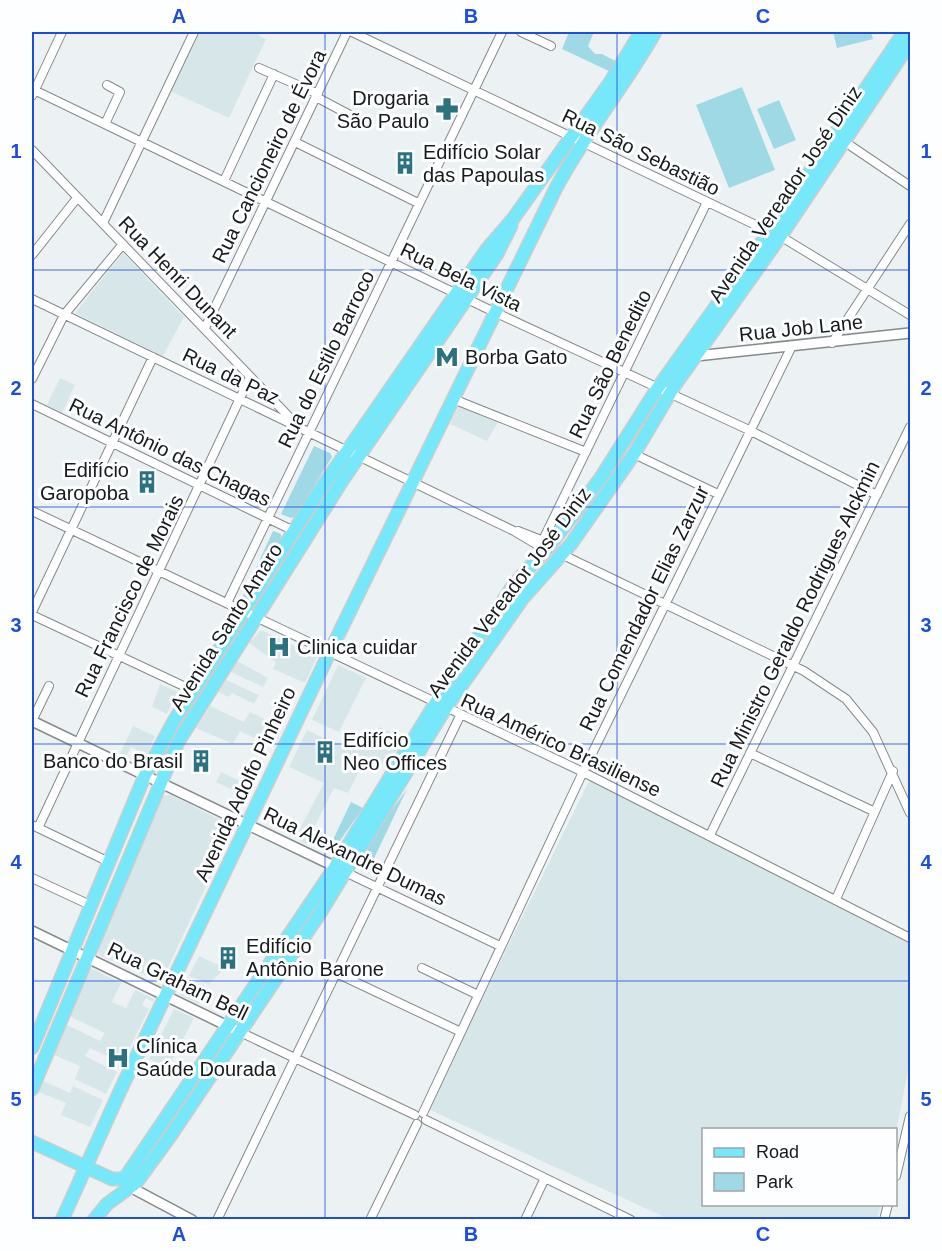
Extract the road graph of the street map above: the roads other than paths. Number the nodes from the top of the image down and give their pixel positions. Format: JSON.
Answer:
{"nodes":[{"id":1,"x":62,"y":32,"type":"edge"},
{"id":2,"x":194,"y":32,"type":"edge"},
{"id":3,"x":347,"y":32,"type":"edge"},
{"id":4,"x":352,"y":32,"type":"edge"},
{"id":5,"x":502,"y":32,"type":"edge"},
{"id":6,"x":521,"y":32,"type":"edge"},
{"id":7,"x":641,"y":32,"type":"edge"},
{"id":8,"x":655,"y":32,"type":"edge"},
{"id":9,"x":904,"y":32,"type":"edge"},
{"id":10,"x":551,"y":46,"type":"dead end"},
{"id":11,"x":909,"y":47,"type":"edge"},
{"id":12,"x":259,"y":68,"type":"dead end"},
{"id":13,"x":274,"y":74,"type":"junction"},
{"id":14,"x":107,"y":85,"type":"dead end"},
{"id":15,"x":474,"y":89,"type":"junction"},
{"id":16,"x":32,"y":92,"type":"edge"},
{"id":17,"x":317,"y":95,"type":"junction"},
{"id":18,"x":365,"y":123,"type":"dead end"},
{"id":19,"x":105,"y":124,"type":"junction"},
{"id":20,"x":576,"y":139,"type":"junction"},
{"id":21,"x":141,"y":142,"type":"junction"},
{"id":22,"x":295,"y":142,"type":"junction"},
{"id":23,"x":845,"y":142,"type":"junction"},
{"id":24,"x":32,"y":150,"type":"edge"},
{"id":25,"x":224,"y":181,"type":"junction"},
{"id":26,"x":910,"y":186,"type":"edge"},
{"id":27,"x":77,"y":198,"type":"junction"},
{"id":28,"x":266,"y":202,"type":"junction"},
{"id":29,"x":707,"y":202,"type":"junction"},
{"id":30,"x":418,"y":203,"type":"junction"},
{"id":31,"x":103,"y":223,"type":"junction"},
{"id":32,"x":910,"y":224,"type":"edge"},
{"id":33,"x":775,"y":235,"type":"junction"},
{"id":34,"x":123,"y":244,"type":"junction"},
{"id":35,"x":32,"y":255,"type":"edge"},
{"id":36,"x":391,"y":261,"type":"junction"},
{"id":37,"x":868,"y":288,"type":"junction"},
{"id":38,"x":462,"y":296,"type":"junction"},
{"id":39,"x":32,"y":299,"type":"edge"},
{"id":40,"x":496,"y":313,"type":"junction"},
{"id":41,"x":64,"y":315,"type":"junction"},
{"id":42,"x":910,"y":315,"type":"edge"},
{"id":43,"x":205,"y":328,"type":"junction"},
{"id":44,"x":910,"y":333,"type":"edge"},
{"id":45,"x":832,"y":343,"type":"junction"},
{"id":46,"x":791,"y":348,"type":"junction"},
{"id":47,"x":696,"y":356,"type":"junction"},
{"id":48,"x":153,"y":357,"type":"junction"},
{"id":49,"x":623,"y":373,"type":"junction"},
{"id":50,"x":250,"y":377,"type":"junction"},
{"id":51,"x":32,"y":379,"type":"edge"},
{"id":52,"x":657,"y":389,"type":"junction"},
{"id":53,"x":669,"y":395,"type":"junction"},
{"id":54,"x":453,"y":399,"type":"junction"},
{"id":55,"x":242,"y":400,"type":"junction"},
{"id":56,"x":32,"y":404,"type":"edge"},
{"id":57,"x":910,"y":427,"type":"edge"},
{"id":58,"x":301,"y":428,"type":"junction"},
{"id":59,"x":749,"y":430,"type":"junction"},
{"id":60,"x":309,"y":432,"type":"junction"},
{"id":61,"x":112,"y":443,"type":"junction"},
{"id":62,"x":347,"y":450,"type":"junction"},
{"id":63,"x":586,"y":452,"type":"junction"},
{"id":64,"x":634,"y":454,"type":"junction"},
{"id":65,"x":358,"y":456,"type":"junction"},
{"id":66,"x":413,"y":483,"type":"junction"},
{"id":67,"x":201,"y":485,"type":"junction"},
{"id":68,"x":718,"y":494,"type":"junction"},
{"id":69,"x":877,"y":495,"type":"junction"},
{"id":70,"x":32,"y":511,"type":"edge"},
{"id":71,"x":267,"y":518,"type":"junction"},
{"id":72,"x":71,"y":529,"type":"junction"},
{"id":73,"x":294,"y":531,"type":"junction"},
{"id":74,"x":306,"y":537,"type":"junction"},
{"id":75,"x":547,"y":545,"type":"junction"},
{"id":76,"x":561,"y":554,"type":"junction"},
{"id":77,"x":159,"y":571,"type":"junction"},
{"id":78,"x":227,"y":603,"type":"junction"},
{"id":79,"x":665,"y":605,"type":"junction"},
{"id":80,"x":242,"y":611,"type":"junction"},
{"id":81,"x":32,"y":614,"type":"edge"},
{"id":82,"x":255,"y":617,"type":"junction"},
{"id":83,"x":329,"y":654,"type":"junction"},
{"id":84,"x":118,"y":657,"type":"junction"},
{"id":85,"x":794,"y":666,"type":"junction"},
{"id":86,"x":49,"y":686,"type":"dead end"},
{"id":87,"x":192,"y":690,"type":"junction"},
{"id":88,"x":440,"y":706,"type":"junction"},
{"id":89,"x":460,"y":716,"type":"junction"},
{"id":90,"x":32,"y":721,"type":"edge"},
{"id":91,"x":78,"y":743,"type":"junction"},
{"id":92,"x":750,"y":753,"type":"junction"},
{"id":93,"x":893,"y":771,"type":"junction"},
{"id":94,"x":583,"y":772,"type":"junction"},
{"id":95,"x":145,"y":775,"type":"junction"},
{"id":96,"x":159,"y":782,"type":"junction"},
{"id":97,"x":873,"y":811,"type":"junction"},
{"id":98,"x":910,"y":813,"type":"edge"},
{"id":99,"x":248,"y":825,"type":"junction"},
{"id":100,"x":34,"y":827,"type":"edge"},
{"id":101,"x":710,"y":835,"type":"junction"},
{"id":102,"x":109,"y":862,"type":"junction"},
{"id":103,"x":340,"y":869,"type":"junction"},
{"id":104,"x":32,"y":878,"type":"edge"},
{"id":105,"x":376,"y":886,"type":"junction"},
{"id":106,"x":836,"y":899,"type":"junction"},
{"id":107,"x":90,"y":905,"type":"junction"},
{"id":108,"x":32,"y":931,"type":"edge"},
{"id":109,"x":910,"y":938,"type":"edge"},
{"id":110,"x":500,"y":946,"type":"junction"},
{"id":111,"x":73,"y":950,"type":"junction"},
{"id":112,"x":87,"y":956,"type":"junction"},
{"id":113,"x":422,"y":968,"type":"dead end"},
{"id":114,"x":336,"y":973,"type":"junction"},
{"id":115,"x":478,"y":995,"type":"junction"},
{"id":116,"x":166,"y":996,"type":"junction"},
{"id":117,"x":228,"y":1026,"type":"junction"},
{"id":118,"x":240,"y":1032,"type":"junction"},
{"id":119,"x":461,"y":1032,"type":"junction"},
{"id":120,"x":33,"y":1041,"type":"edge"},
{"id":121,"x":294,"y":1057,"type":"junction"},
{"id":122,"x":32,"y":1089,"type":"edge"},
{"id":123,"x":910,"y":1116,"type":"edge"},
{"id":124,"x":420,"y":1118,"type":"junction"},
{"id":125,"x":32,"y":1142,"type":"edge"},
{"id":126,"x":85,"y":1168,"type":"junction"},
{"id":127,"x":897,"y":1172,"type":"edge"},
{"id":128,"x":545,"y":1178,"type":"junction"},
{"id":129,"x":130,"y":1187,"type":"junction"},
{"id":130,"x":62,"y":1220,"type":"edge"},
{"id":131,"x":94,"y":1220,"type":"edge"},
{"id":132,"x":192,"y":1220,"type":"edge"},
{"id":133,"x":217,"y":1220,"type":"edge"},
{"id":134,"x":370,"y":1220,"type":"edge"},
{"id":135,"x":525,"y":1220,"type":"edge"},
{"id":136,"x":631,"y":1220,"type":"edge"}],
"edges":[{"from":1,"to":16,"type":"street"},
{"from":2,"to":21,"type":"street"},
{"from":3,"to":17,"type":"street","name":"Rua Cancioneiro de Évora"},
{"from":4,"to":15,"type":"street","name":"Rua São Sebastião"},
{"from":5,"to":15,"type":"street","name":"Rua do Estilo Barroco"},
{"from":6,"to":10,"type":"street"},
{"from":7,"to":20,"type":"main road","name":"Avenida Santo Amaro"},
{"from":8,"to":20,"type":"main road","name":"Avenida Santo Amaro"},
{"from":9,"to":33,"type":"main road","name":"Avenida Vereador José Diniz"},
{"from":11,"to":23,"type":"main road","name":"Avenida Vereador José Diniz"},
{"from":12,"to":13,"type":"street"},
{"from":13,"to":17,"type":"street"},
{"from":13,"to":25,"type":"street"},
{"from":14,"to":19,"type":"street"},
{"from":15,"to":20,"type":"street","name":"Rua São Sebastião"},
{"from":15,"to":30,"type":"street","name":"Rua do Estilo Barroco"},
{"from":16,"to":19,"type":"street","name":"Rua Bela Vista"},
{"from":17,"to":18,"type":"street"},
{"from":17,"to":22,"type":"street","name":"Rua Cancioneiro de Évora"},
{"from":19,"to":21,"type":"street","name":"Rua Bela Vista"},
{"from":20,"to":29,"type":"street","name":"Rua São Sebastião"},
{"from":20,"to":38,"type":"main road","name":"Avenida Santo Amaro"},
{"from":20,"to":40,"type":"main road","name":"Avenida Adolfo Pinheiro"},
{"from":21,"to":25,"type":"street","name":"Rua Bela Vista"},
{"from":21,"to":31,"type":"street"},
{"from":22,"to":28,"type":"street","name":"Rua Cancioneiro de Évora"},
{"from":22,"to":30,"type":"street"},
{"from":23,"to":26,"type":"street"},
{"from":23,"to":33,"type":"main road","name":"Avenida Vereador José Diniz"},
{"from":24,"to":27,"type":"street","name":"Rua Henri Dunant"},
{"from":25,"to":28,"type":"street","name":"Rua Bela Vista"},
{"from":27,"to":31,"type":"street","name":"Rua Henri Dunant"},
{"from":27,"to":35,"type":"street"},
{"from":28,"to":36,"type":"street","name":"Rua Bela Vista"},
{"from":28,"to":43,"type":"street","name":"Rua Cancioneiro de Évora"},
{"from":29,"to":33,"type":"street","name":"Rua São Sebastião"},
{"from":29,"to":49,"type":"street","name":"Rua São Benedito"},
{"from":30,"to":36,"type":"street","name":"Rua do Estilo Barroco"},
{"from":31,"to":34,"type":"street","name":"Rua Henri Dunant"},
{"from":32,"to":37,"type":"street"},
{"from":33,"to":37,"type":"street","name":"Rua São Sebastião"},
{"from":33,"to":47,"type":"main road","name":"Avenida Vereador José Diniz"},
{"from":33,"to":52,"type":"main road","name":"Avenida Vereador José Diniz"},
{"from":34,"to":41,"type":"street"},
{"from":34,"to":43,"type":"street","name":"Rua Henri Dunant"},
{"from":36,"to":38,"type":"street","name":"Rua Bela Vista"},
{"from":36,"to":60,"type":"street","name":"Rua do Estilo Barroco"},
{"from":37,"to":42,"type":"street","name":"Rua São Sebastião"},
{"from":37,"to":45,"type":"street"},
{"from":38,"to":40,"type":"street","name":"Rua Bela Vista"},
{"from":38,"to":62,"type":"main road","name":"Avenida Santo Amaro"},
{"from":38,"to":65,"type":"main road","name":"Avenida Santo Amaro"},
{"from":39,"to":41,"type":"street","name":"Rua da Paz"},
{"from":40,"to":49,"type":"street","name":"Rua Bela Vista"},
{"from":40,"to":54,"type":"main road","name":"Avenida Adolfo Pinheiro"},
{"from":41,"to":48,"type":"street","name":"Rua da Paz"},
{"from":41,"to":51,"type":"street"},
{"from":43,"to":50,"type":"street","name":"Rua Henri Dunant"},
{"from":44,"to":45,"type":"street","name":"Rua Job Lane"},
{"from":45,"to":46,"type":"street","name":"Rua Job Lane"},
{"from":46,"to":47,"type":"street","name":"Rua Job Lane"},
{"from":46,"to":59,"type":"street","name":"Rua Comendador Elias Zarzur"},
{"from":47,"to":53,"type":"main road","name":"Avenida Vereador José Diniz"},
{"from":48,"to":55,"type":"street","name":"Rua da Paz"},
{"from":48,"to":61,"type":"street"},
{"from":49,"to":52,"type":"street","name":"Rua Bela Vista"},
{"from":49,"to":63,"type":"street","name":"Rua São Benedito"},
{"from":50,"to":55,"type":"street","name":"Rua Francisco de Morais"},
{"from":50,"to":58,"type":"street","name":"Rua Henri Dunant"},
{"from":52,"to":53,"type":"street","name":"Rua Bela Vista"},
{"from":52,"to":75,"type":"main road","name":"Avenida Vereador José Diniz"},
{"from":53,"to":59,"type":"street","name":"Rua Bela Vista"},
{"from":53,"to":64,"type":"main road","name":"Avenida Vereador José Diniz"},
{"from":54,"to":63,"type":"street"},
{"from":54,"to":66,"type":"main road","name":"Avenida Adolfo Pinheiro"},
{"from":55,"to":58,"type":"street","name":"Rua da Paz"},
{"from":55,"to":67,"type":"street","name":"Rua Francisco de Morais"},
{"from":56,"to":61,"type":"street","name":"Rua Antônio das Chagas"},
{"from":57,"to":69,"type":"street","name":"Rua Ministro Geraldo Rodrigues Alckmin"},
{"from":58,"to":60,"type":"street","name":"Rua da Paz"},
{"from":59,"to":68,"type":"street","name":"Rua Comendador Elias Zarzur"},
{"from":59,"to":69,"type":"street","name":"Rua Bela Vista"},
{"from":60,"to":62,"type":"street","name":"Rua da Paz"},
{"from":60,"to":71,"type":"street","name":"Rua do Estilo Barroco"},
{"from":61,"to":67,"type":"street","name":"Rua Antônio das Chagas"},
{"from":61,"to":72,"type":"street"},
{"from":62,"to":65,"type":"street","name":"Rua da Paz"},
{"from":62,"to":73,"type":"main road","name":"Avenida Santo Amaro"},
{"from":63,"to":75,"type":"street","name":"Rua São Benedito"},
{"from":64,"to":68,"type":"street"},
{"from":64,"to":76,"type":"main road","name":"Avenida Vereador José Diniz"},
{"from":65,"to":66,"type":"street","name":"Rua da Paz"},
{"from":65,"to":74,"type":"main road","name":"Avenida Santo Amaro"},
{"from":66,"to":75,"type":"street","name":"Rua da Paz"},
{"from":66,"to":83,"type":"main road","name":"Avenida Adolfo Pinheiro"},
{"from":67,"to":71,"type":"street","name":"Rua Antônio das Chagas"},
{"from":67,"to":77,"type":"street","name":"Rua Francisco de Morais"},
{"from":68,"to":79,"type":"street","name":"Rua Comendador Elias Zarzur"},
{"from":69,"to":85,"type":"street","name":"Rua Ministro Geraldo Rodrigues Alckmin"},
{"from":70,"to":72,"type":"street","name":"Rua Américo Brasiliense"},
{"from":71,"to":73,"type":"street","name":"Rua Antônio das Chagas"},
{"from":71,"to":78,"type":"street","name":"Rua do Estilo Barroco"},
{"from":72,"to":77,"type":"street","name":"Rua Américo Brasiliense"},
{"from":72,"to":81,"type":"street"},
{"from":73,"to":74,"type":"main road"},
{"from":73,"to":80,"type":"main road","name":"Avenida Santo Amaro"},
{"from":74,"to":82,"type":"main road","name":"Avenida Santo Amaro"},
{"from":75,"to":88,"type":"main road","name":"Avenida Vereador José Diniz"},
{"from":76,"to":79,"type":"street"},
{"from":76,"to":88,"type":"main road","name":"Avenida Vereador José Diniz"},
{"from":77,"to":78,"type":"street","name":"Rua Américo Brasiliense"},
{"from":77,"to":84,"type":"street","name":"Rua Francisco de Morais"},
{"from":78,"to":80,"type":"street","name":"Rua Américo Brasiliense"},
{"from":79,"to":85,"type":"street"},
{"from":79,"to":94,"type":"street","name":"Rua Comendador Elias Zarzur"},
{"from":80,"to":82,"type":"street","name":"Rua Américo Brasiliense"},
{"from":80,"to":87,"type":"main road","name":"Avenida Santo Amaro"},
{"from":81,"to":84,"type":"street"},
{"from":82,"to":83,"type":"street","name":"Rua Américo Brasiliense"},
{"from":82,"to":96,"type":"main road","name":"Avenida Santo Amaro"},
{"from":83,"to":88,"type":"street","name":"Rua Américo Brasiliense"},
{"from":83,"to":99,"type":"main road","name":"Avenida Adolfo Pinheiro"},
{"from":84,"to":87,"type":"street"},
{"from":84,"to":91,"type":"street","name":"Rua Francisco de Morais"},
{"from":85,"to":92,"type":"street","name":"Rua Ministro Geraldo Rodrigues Alckmin"},
{"from":85,"to":93,"type":"street"},
{"from":86,"to":90,"type":"street"},
{"from":87,"to":95,"type":"main road","name":"Avenida Santo Amaro"},
{"from":88,"to":89,"type":"street","name":"Rua Américo Brasiliense"},
{"from":88,"to":103,"type":"main road","name":"Avenida Vereador José Diniz"},
{"from":89,"to":94,"type":"street","name":"Rua Américo Brasiliense"},
{"from":89,"to":105,"type":"street"},
{"from":90,"to":91,"type":"street","name":"Rua Alexandre Dumas"},
{"from":91,"to":95,"type":"street","name":"Rua Alexandre Dumas"},
{"from":91,"to":100,"type":"street","name":"Rua Francisco de Morais"},
{"from":92,"to":97,"type":"street"},
{"from":92,"to":101,"type":"street","name":"Rua Ministro Geraldo Rodrigues Alckmin"},
{"from":93,"to":97,"type":"street"},
{"from":93,"to":98,"type":"street"},
{"from":94,"to":101,"type":"street","name":"Rua Américo Brasiliense"},
{"from":94,"to":110,"type":"street","name":"Rua Comendador Elias Zarzur"},
{"from":95,"to":96,"type":"street","name":"Rua Alexandre Dumas"},
{"from":95,"to":102,"type":"main road","name":"Avenida Santo Amaro"},
{"from":96,"to":99,"type":"street","name":"Rua Alexandre Dumas"},
{"from":96,"to":112,"type":"main road","name":"Avenida Santo Amaro"},
{"from":97,"to":106,"type":"street"},
{"from":99,"to":103,"type":"street","name":"Rua Alexandre Dumas"},
{"from":99,"to":116,"type":"main road","name":"Avenida Adolfo Pinheiro"},
{"from":100,"to":102,"type":"street"},
{"from":101,"to":106,"type":"street","name":"Rua Américo Brasiliense"},
{"from":102,"to":107,"type":"main road","name":"Avenida Santo Amaro"},
{"from":103,"to":105,"type":"street","name":"Rua Alexandre Dumas"},
{"from":103,"to":117,"type":"main road","name":"Avenida Vereador José Diniz"},
{"from":103,"to":118,"type":"main road","name":"Avenida Vereador José Diniz"},
{"from":104,"to":107,"type":"street"},
{"from":105,"to":110,"type":"street","name":"Rua Alexandre Dumas"},
{"from":105,"to":114,"type":"street"},
{"from":106,"to":109,"type":"street","name":"Rua Américo Brasiliense"},
{"from":107,"to":111,"type":"main road","name":"Avenida Santo Amaro"},
{"from":108,"to":111,"type":"street","name":"Rua Graham Bell"},
{"from":110,"to":115,"type":"street","name":"Rua Comendador Elias Zarzur"},
{"from":111,"to":112,"type":"street","name":"Rua Graham Bell"},
{"from":111,"to":120,"type":"main road","name":"Avenida Santo Amaro"},
{"from":112,"to":116,"type":"street","name":"Rua Graham Bell"},
{"from":112,"to":122,"type":"main road","name":"Avenida Santo Amaro"},
{"from":113,"to":115,"type":"street"},
{"from":114,"to":119,"type":"street"},
{"from":114,"to":121,"type":"street"},
{"from":115,"to":119,"type":"street","name":"Rua Comendador Elias Zarzur"},
{"from":116,"to":117,"type":"street","name":"Rua Graham Bell"},
{"from":116,"to":126,"type":"main road","name":"Avenida Adolfo Pinheiro"},
{"from":117,"to":118,"type":"street","name":"Rua Graham Bell"},
{"from":117,"to":126,"type":"main road","name":"Avenida Vereador José Diniz"},
{"from":118,"to":121,"type":"street","name":"Rua Graham Bell"},
{"from":118,"to":129,"type":"main road","name":"Avenida Vereador José Diniz"},
{"from":119,"to":124,"type":"street","name":"Rua Comendador Elias Zarzur"},
{"from":121,"to":124,"type":"street","name":"Rua Graham Bell"},
{"from":121,"to":133,"type":"street"},
{"from":123,"to":127,"type":"street"},
{"from":124,"to":128,"type":"street","name":"Rua Graham Bell"},
{"from":124,"to":134,"type":"street","name":"Rua Comendador Elias Zarzur"},
{"from":125,"to":126,"type":"main road"},
{"from":126,"to":130,"type":"main road","name":"Avenida Adolfo Pinheiro"},
{"from":128,"to":135,"type":"street"},
{"from":128,"to":136,"type":"street","name":"Rua Graham Bell"},
{"from":129,"to":131,"type":"main road","name":"Avenida Vereador José Diniz"},
{"from":129,"to":132,"type":"street"}]}
